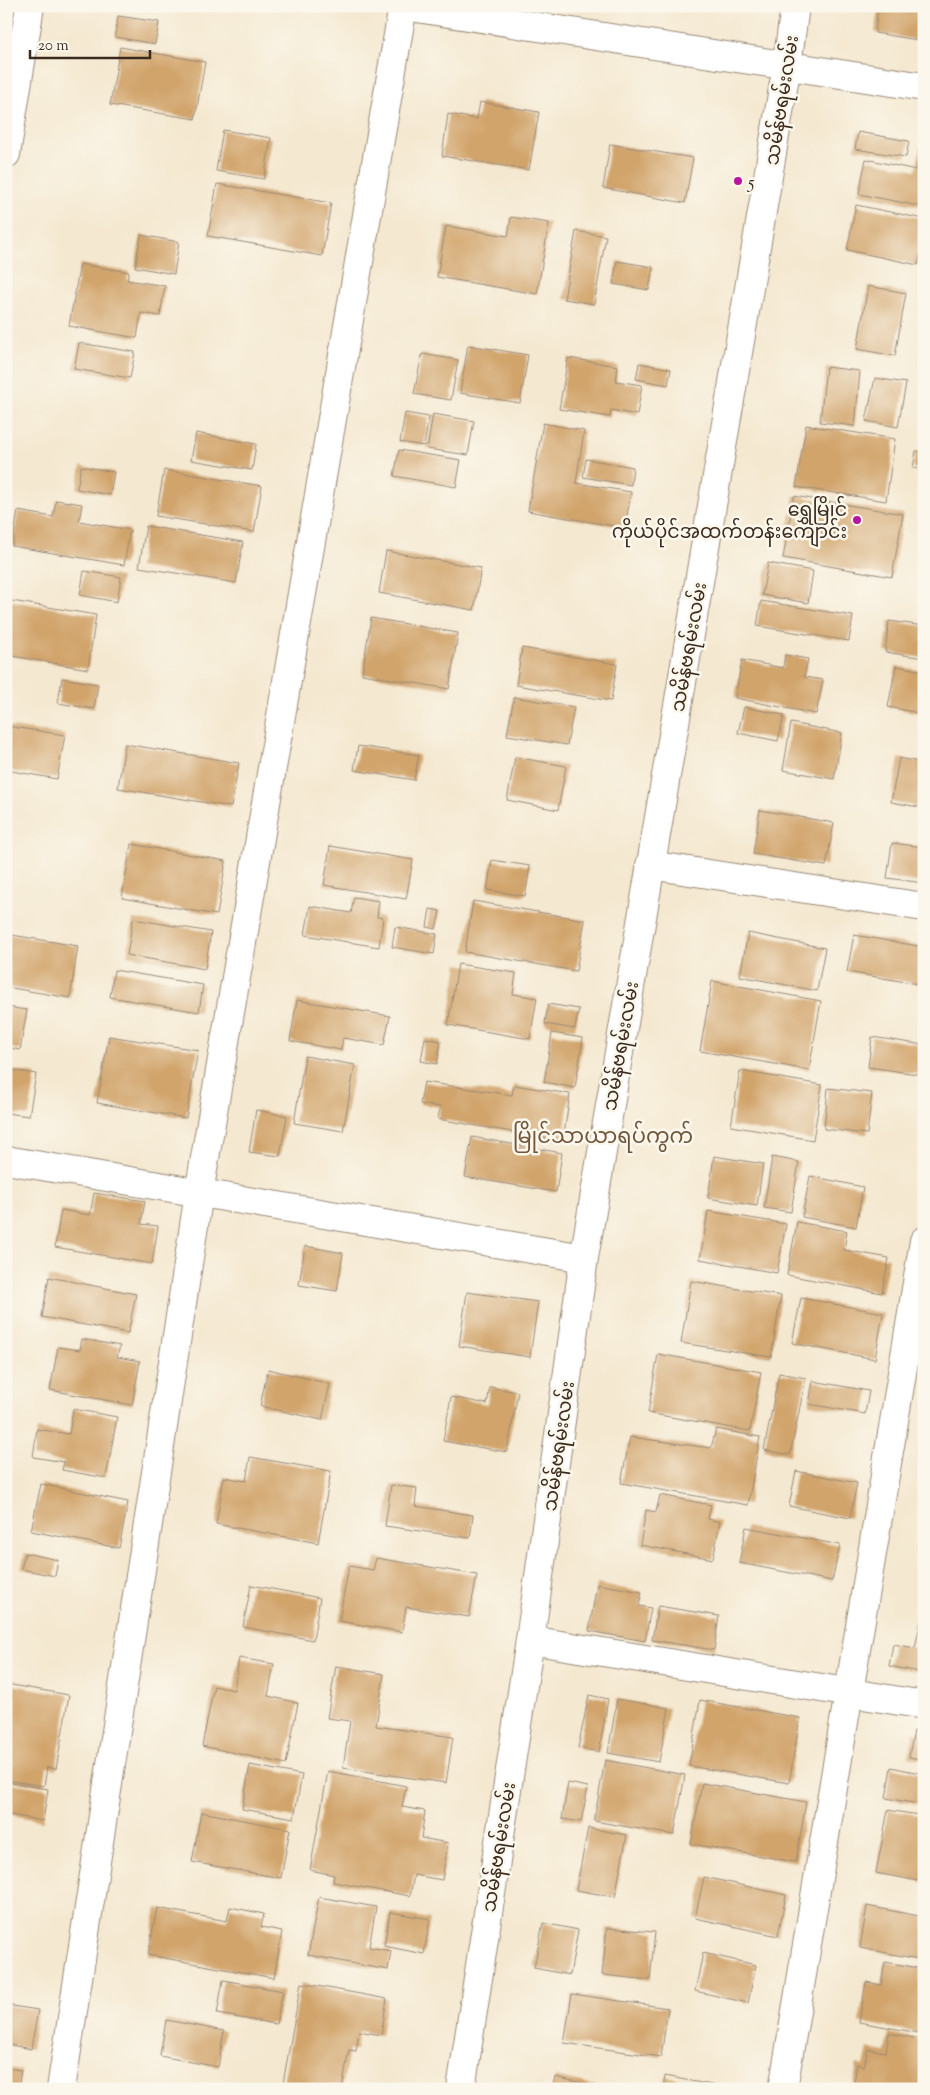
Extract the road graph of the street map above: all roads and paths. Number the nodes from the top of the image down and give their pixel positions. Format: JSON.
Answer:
{"nodes":[{"id":1,"x":30,"y":6,"type":"edge"},
{"id":2,"x":403,"y":6,"type":"edge"},
{"id":3,"x":795,"y":6,"type":"edge"},
{"id":4,"x":787,"y":65,"type":"junction"},
{"id":5,"x":924,"y":88,"type":"edge"},
{"id":6,"x":6,"y":154,"type":"edge"},
{"id":7,"x":650,"y":865,"type":"junction"},
{"id":8,"x":924,"y":907,"type":"edge"},
{"id":9,"x":6,"y":1160,"type":"edge"},
{"id":10,"x":199,"y":1193,"type":"junction"},
{"id":11,"x":924,"y":1241,"type":"edge"},
{"id":12,"x":584,"y":1258,"type":"junction"},
{"id":13,"x":530,"y":1640,"type":"junction"},
{"id":14,"x":847,"y":1693,"type":"junction"},
{"id":15,"x":924,"y":1705,"type":"edge"},
{"id":16,"x":62,"y":2089,"type":"edge"},
{"id":17,"x":461,"y":2089,"type":"edge"},
{"id":18,"x":783,"y":2089,"type":"edge"}],
"edges":[{"from":1,"to":6,"type":"street"},
{"from":2,"to":4,"type":"street"},
{"from":2,"to":10,"type":"street"},
{"from":3,"to":4,"type":"street","name":"သမိန်ဗရမ်းလမ်း"},
{"from":4,"to":5,"type":"street"},
{"from":4,"to":7,"type":"street","name":"သမိန်ဗရမ်းလမ်း"},
{"from":7,"to":8,"type":"street"},
{"from":7,"to":12,"type":"street","name":"သမိန်ဗရမ်းလမ်း"},
{"from":9,"to":10,"type":"street"},
{"from":10,"to":12,"type":"street"},
{"from":10,"to":16,"type":"street"},
{"from":11,"to":14,"type":"street"},
{"from":12,"to":13,"type":"street","name":"သမိန်ဗရမ်းလမ်း"},
{"from":13,"to":14,"type":"street"},
{"from":13,"to":17,"type":"street","name":"သမိန်ဗရမ်းလမ်း"},
{"from":14,"to":15,"type":"street"},
{"from":14,"to":18,"type":"street"}]}
